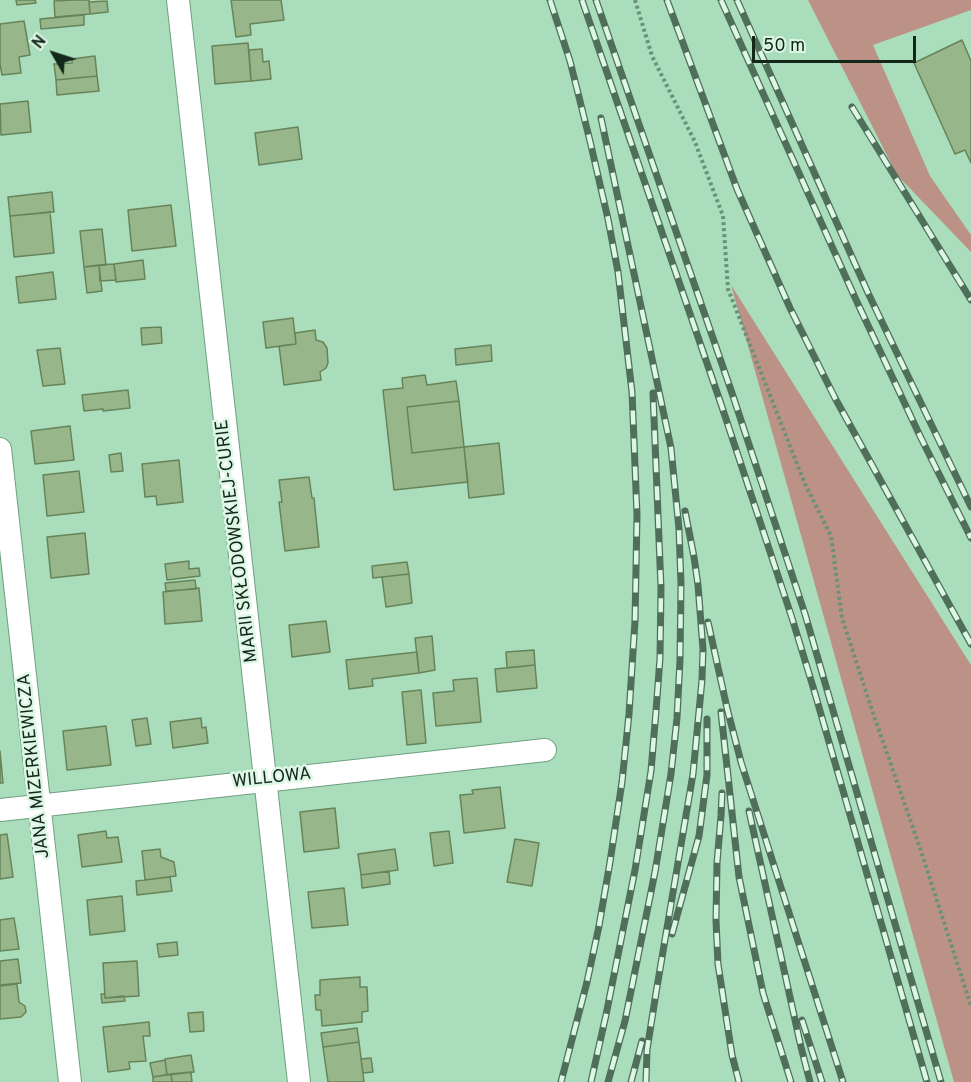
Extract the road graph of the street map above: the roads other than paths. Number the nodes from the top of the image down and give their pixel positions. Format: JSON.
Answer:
{"nodes":[{"id":1,"x":178,"y":0,"type":"edge"},
{"id":2,"x":0,"y":449,"type":"edge"},
{"id":3,"x":545,"y":750,"type":"dead end"},
{"id":4,"x":265,"y":780,"type":"junction"},
{"id":5,"x":40,"y":805,"type":"junction"},
{"id":6,"x":0,"y":810,"type":"edge"},
{"id":7,"x":70,"y":1082,"type":"edge"},
{"id":8,"x":299,"y":1082,"type":"edge"}],
"edges":[{"from":1,"to":4,"type":"street","name":"MARII SKŁODOWSKIEJ-CURIE"},
{"from":2,"to":5,"type":"street","name":"JANA MIZERKIEWICZA"},
{"from":3,"to":4,"type":"street","name":"WILLOWA"},
{"from":4,"to":5,"type":"street","name":"WILLOWA"},
{"from":4,"to":8,"type":"street","name":"MARII SKŁODOWSKIEJ-CURIE"},
{"from":5,"to":6,"type":"street","name":"WILLOWA"},
{"from":5,"to":7,"type":"street","name":"JANA MIZERKIEWICZA"}]}
